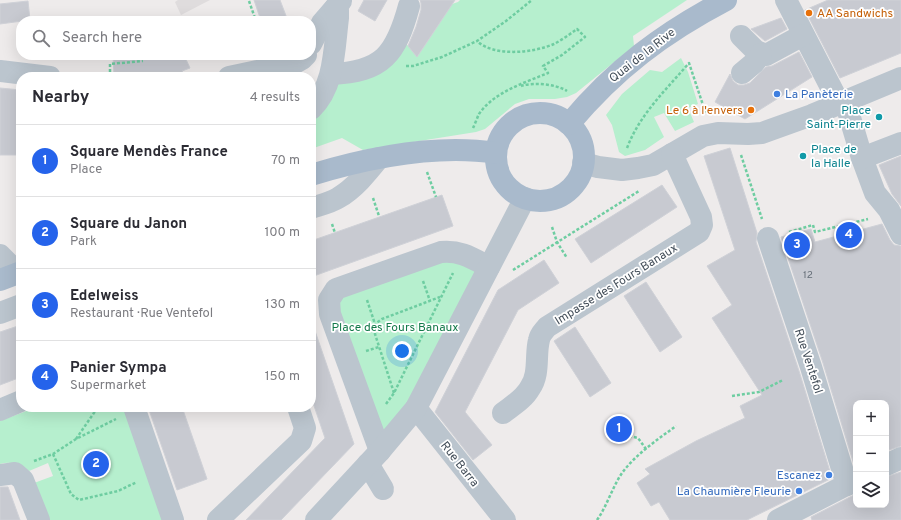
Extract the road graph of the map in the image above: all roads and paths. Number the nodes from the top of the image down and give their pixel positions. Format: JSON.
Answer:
{"nodes":[{"id":1,"x":532,"y":0,"type":"edge"},
{"id":2,"x":726,"y":0,"type":"edge"},
{"id":3,"x":786,"y":0,"type":"edge"},
{"id":4,"x":249,"y":1,"type":"dead end"},
{"id":5,"x":339,"y":4,"type":"edge"},
{"id":6,"x":409,"y":6,"type":"dead end"},
{"id":7,"x":254,"y":16,"type":"edge"},
{"id":8,"x":316,"y":34,"type":"edge"},
{"id":9,"x":803,"y":35,"type":"junction"},
{"id":10,"x":741,"y":36,"type":"dead end"},
{"id":11,"x":477,"y":41,"type":"junction"},
{"id":12,"x":761,"y":54,"type":"junction"},
{"id":13,"x":143,"y":60,"type":"dead end"},
{"id":14,"x":300,"y":60,"type":"edge"},
{"id":15,"x":378,"y":63,"type":"junction"},
{"id":16,"x":0,"y":72,"type":"edge"},
{"id":17,"x":110,"y":72,"type":"edge"},
{"id":18,"x":253,"y":72,"type":"edge"},
{"id":19,"x":742,"y":73,"type":"dead end"},
{"id":20,"x":16,"y":74,"type":"edge"},
{"id":21,"x":331,"y":74,"type":"junction"},
{"id":22,"x":901,"y":78,"type":"edge"},
{"id":23,"x":508,"y":90,"type":"junction"},
{"id":24,"x":567,"y":91,"type":"dead end"},
{"id":25,"x":842,"y":102,"type":"junction"},
{"id":26,"x":316,"y":104,"type":"edge"},
{"id":27,"x":708,"y":120,"type":"dead end"},
{"id":28,"x":569,"y":124,"type":"junction"},
{"id":29,"x":473,"y":129,"type":"dead end"},
{"id":30,"x":901,"y":144,"type":"edge"},
{"id":31,"x":740,"y":152,"type":"dead end"},
{"id":32,"x":496,"y":153,"type":"junction"},
{"id":33,"x":672,"y":154,"type":"junction"},
{"id":34,"x":379,"y":158,"type":"junction"},
{"id":35,"x":862,"y":158,"type":"junction"},
{"id":36,"x":583,"y":163,"type":"junction"},
{"id":37,"x":426,"y":169,"type":"dead end"},
{"id":38,"x":622,"y":170,"type":"junction"},
{"id":39,"x":316,"y":174,"type":"edge"},
{"id":40,"x":641,"y":189,"type":"dead end"},
{"id":41,"x":372,"y":192,"type":"dead end"},
{"id":42,"x":436,"y":197,"type":"dead end"},
{"id":43,"x":525,"y":198,"type":"junction"},
{"id":44,"x":316,"y":206,"type":"edge"},
{"id":45,"x":380,"y":216,"type":"dead end"},
{"id":46,"x":873,"y":217,"type":"dead end"},
{"id":47,"x":552,"y":227,"type":"dead end"},
{"id":48,"x":901,"y":234,"type":"edge"},
{"id":49,"x":768,"y":238,"type":"junction"},
{"id":50,"x":557,"y":242,"type":"junction"},
{"id":51,"x":0,"y":255,"type":"edge"},
{"id":52,"x":567,"y":258,"type":"dead end"},
{"id":53,"x":489,"y":267,"type":"junction"},
{"id":54,"x":455,"y":268,"type":"dead end"},
{"id":55,"x":510,"y":273,"type":"dead end"},
{"id":56,"x":13,"y":275,"type":"edge"},
{"id":57,"x":441,"y":296,"type":"junction"},
{"id":58,"x":16,"y":307,"type":"edge"},
{"id":59,"x":0,"y":312,"type":"edge"},
{"id":60,"x":783,"y":380,"type":"dead end"},
{"id":61,"x":394,"y":394,"type":"junction"},
{"id":62,"x":732,"y":396,"type":"dead end"},
{"id":63,"x":16,"y":403,"type":"edge"},
{"id":64,"x":385,"y":405,"type":"dead end"},
{"id":65,"x":416,"y":408,"type":"junction"},
{"id":66,"x":0,"y":410,"type":"edge"},
{"id":67,"x":95,"y":412,"type":"edge"},
{"id":68,"x":129,"y":412,"type":"edge"},
{"id":69,"x":136,"y":412,"type":"edge"},
{"id":70,"x":300,"y":412,"type":"edge"},
{"id":71,"x":503,"y":413,"type":"dead end"},
{"id":72,"x":676,"y":426,"type":"dead end"},
{"id":73,"x":629,"y":436,"type":"dead end"},
{"id":74,"x":76,"y":439,"type":"junction"},
{"id":75,"x":646,"y":449,"type":"junction"},
{"id":76,"x":53,"y":454,"type":"junction"},
{"id":77,"x":374,"y":458,"type":"junction"},
{"id":78,"x":901,"y":458,"type":"edge"},
{"id":79,"x":889,"y":464,"type":"edge"},
{"id":80,"x":157,"y":473,"type":"junction"},
{"id":81,"x":2,"y":474,"type":"edge"},
{"id":82,"x":852,"y":482,"type":"edge"},
{"id":83,"x":383,"y":489,"type":"dead end"},
{"id":84,"x":791,"y":517,"type":"edge"},
{"id":85,"x":39,"y":520,"type":"edge"},
{"id":86,"x":173,"y":520,"type":"edge"},
{"id":87,"x":218,"y":520,"type":"edge"},
{"id":88,"x":316,"y":520,"type":"edge"},
{"id":89,"x":504,"y":520,"type":"edge"},
{"id":90,"x":596,"y":520,"type":"edge"}],
"edges":[{"from":1,"to":11,"type":"path"},
{"from":2,"to":28,"type":"main road","name":"Quai de la Rive"},
{"from":3,"to":9,"type":"street"},
{"from":4,"to":7,"type":"path"},
{"from":5,"to":8,"type":"street"},
{"from":5,"to":21,"type":"street"},
{"from":6,"to":15,"type":"street"},
{"from":9,"to":12,"type":"street"},
{"from":9,"to":25,"type":"street"},
{"from":10,"to":12,"type":"street"},
{"from":11,"to":15,"type":"path"},
{"from":11,"to":23,"type":"path"},
{"from":12,"to":19,"type":"street"},
{"from":13,"to":17,"type":"path"},
{"from":14,"to":18,"type":"street"},
{"from":15,"to":21,"type":"street"},
{"from":16,"to":20,"type":"street"},
{"from":21,"to":26,"type":"street"},
{"from":22,"to":25,"type":"street"},
{"from":23,"to":24,"type":"path"},
{"from":23,"to":29,"type":"path"},
{"from":25,"to":33,"type":"street"},
{"from":25,"to":35,"type":"street"},
{"from":27,"to":38,"type":"path"},
{"from":28,"to":32,"type":"main road"},
{"from":28,"to":36,"type":"main road"},
{"from":30,"to":35,"type":"street"},
{"from":31,"to":49,"type":"path"},
{"from":32,"to":34,"type":"main road"},
{"from":32,"to":43,"type":"main road"},
{"from":33,"to":38,"type":"street"},
{"from":33,"to":71,"type":"street","name":"Impasse des Fours Banaux"},
{"from":34,"to":39,"type":"main road"},
{"from":34,"to":44,"type":"street"},
{"from":35,"to":48,"type":"street"},
{"from":36,"to":38,"type":"street"},
{"from":36,"to":43,"type":"main road"},
{"from":37,"to":42,"type":"path"},
{"from":40,"to":50,"type":"path"},
{"from":41,"to":45,"type":"path"},
{"from":43,"to":53,"type":"street"},
{"from":46,"to":49,"type":"path"},
{"from":47,"to":50,"type":"path"},
{"from":49,"to":82,"type":"street","name":"Rue Ventefol"},
{"from":50,"to":52,"type":"path"},
{"from":50,"to":55,"type":"path"},
{"from":51,"to":56,"type":"street"},
{"from":53,"to":65,"type":"street"},
{"from":53,"to":77,"type":"street"},
{"from":54,"to":57,"type":"path"},
{"from":57,"to":61,"type":"path"},
{"from":57,"to":61,"type":"path"},
{"from":58,"to":59,"type":"street"},
{"from":60,"to":62,"type":"path"},
{"from":61,"to":64,"type":"path"},
{"from":63,"to":66,"type":"street"},
{"from":65,"to":77,"type":"street"},
{"from":65,"to":89,"type":"street","name":"Rue Barra"},
{"from":67,"to":74,"type":"path"},
{"from":68,"to":74,"type":"path"},
{"from":69,"to":80,"type":"street"},
{"from":70,"to":87,"type":"street"},
{"from":72,"to":75,"type":"path"},
{"from":73,"to":75,"type":"path"},
{"from":74,"to":76,"type":"path"},
{"from":75,"to":90,"type":"path"},
{"from":76,"to":80,"type":"path"},
{"from":76,"to":81,"type":"path"},
{"from":77,"to":83,"type":"street"},
{"from":77,"to":88,"type":"street"},
{"from":78,"to":79,"type":"street"},
{"from":80,"to":86,"type":"street"},
{"from":81,"to":85,"type":"street"},
{"from":82,"to":84,"type":"street"}]}
